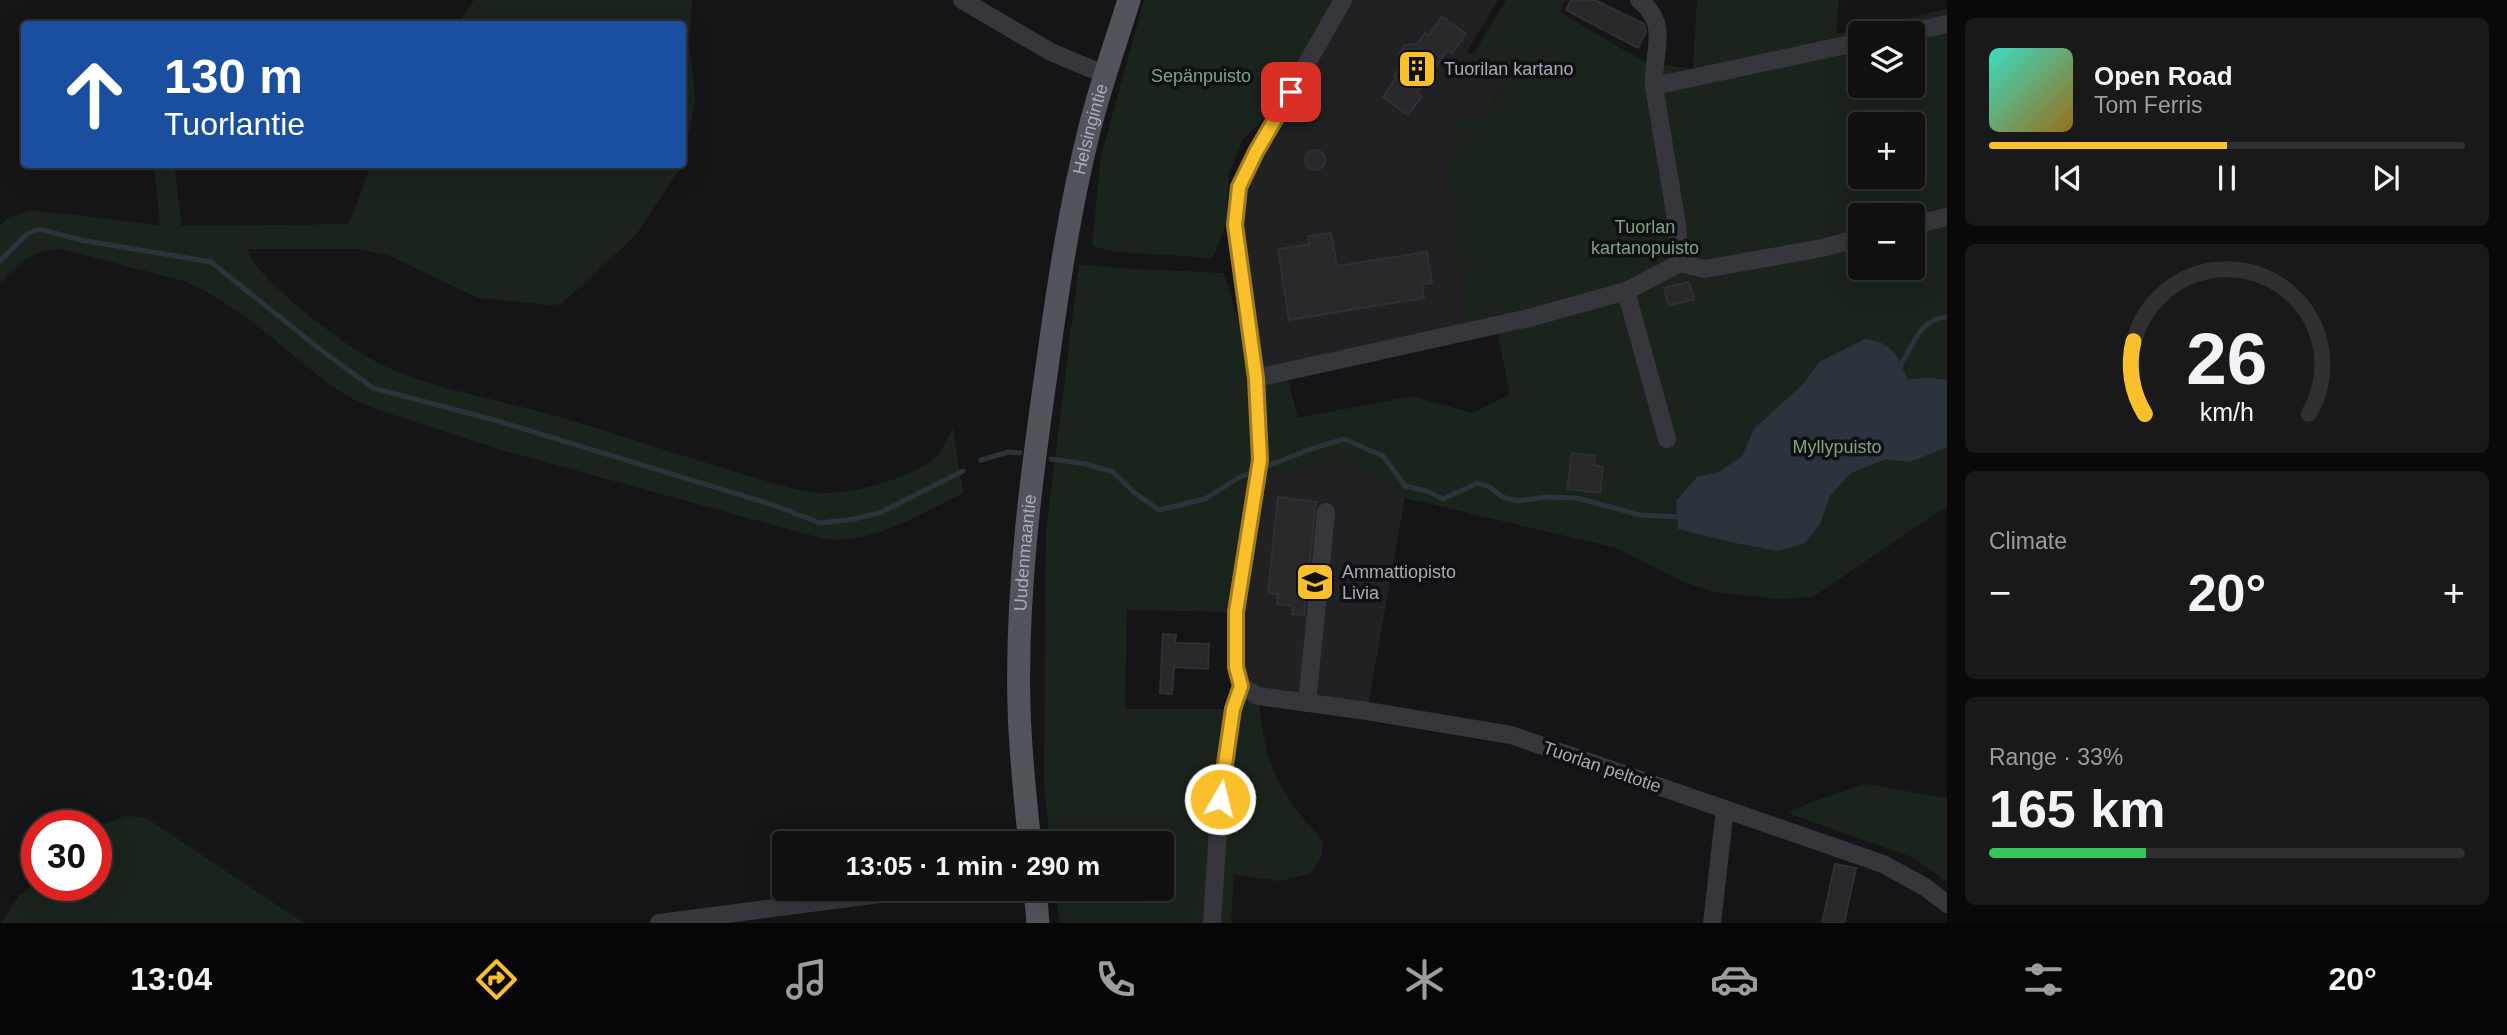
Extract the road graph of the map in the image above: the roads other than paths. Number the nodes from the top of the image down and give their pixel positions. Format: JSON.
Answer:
{"nodes":[{"id":1,"x":962,"y":0,"type":"edge"},
{"id":2,"x":1129,"y":0,"type":"edge"},
{"id":3,"x":1343,"y":0,"type":"edge"},
{"id":4,"x":1639,"y":0,"type":"edge"},
{"id":5,"x":1947,"y":24,"type":"edge"},
{"id":6,"x":1925,"y":28,"type":"edge"},
{"id":7,"x":1848,"y":44,"type":"edge"},
{"id":8,"x":1106,"y":75,"type":"junction"},
{"id":9,"x":1654,"y":86,"type":"junction"},
{"id":10,"x":1947,"y":218,"type":"edge"},
{"id":11,"x":1925,"y":223,"type":"edge"},
{"id":12,"x":1848,"y":241,"type":"edge"},
{"id":13,"x":1062,"y":262,"type":"joint"},
{"id":14,"x":1680,"y":263,"type":"junction"},
{"id":15,"x":1626,"y":290,"type":"junction"},
{"id":16,"x":1256,"y":378,"type":"junction"},
{"id":17,"x":1667,"y":439,"type":"dead end"},
{"id":18,"x":1326,"y":512,"type":"dead end"},
{"id":19,"x":1241,"y":686,"type":"junction"},
{"id":20,"x":1307,"y":703,"type":"junction"},
{"id":21,"x":1725,"y":809,"type":"junction"},
{"id":22,"x":1029,"y":831,"type":"edge"},
{"id":23,"x":827,"y":901,"type":"edge"},
{"id":24,"x":1036,"y":901,"type":"edge"},
{"id":25,"x":1947,"y":904,"type":"edge"},
{"id":26,"x":659,"y":923,"type":"edge"},
{"id":27,"x":1038,"y":923,"type":"edge"},
{"id":28,"x":1212,"y":923,"type":"edge"},
{"id":29,"x":1712,"y":923,"type":"edge"}],
"edges":[{"from":1,"to":8,"type":"street"},
{"from":2,"to":8,"type":"main road","name":"Helsingintie"},
{"from":3,"to":16,"type":"street"},
{"from":4,"to":9,"type":"street"},
{"from":5,"to":6,"type":"street"},
{"from":7,"to":9,"type":"street"},
{"from":8,"to":13,"type":"main road","name":"Helsingintie"},
{"from":9,"to":14,"type":"street"},
{"from":10,"to":11,"type":"street"},
{"from":12,"to":14,"type":"street"},
{"from":13,"to":22,"type":"main road","name":"Uudenmaantie"},
{"from":14,"to":15,"type":"street"},
{"from":15,"to":16,"type":"street"},
{"from":15,"to":17,"type":"street"},
{"from":16,"to":19,"type":"street"},
{"from":18,"to":20,"type":"street"},
{"from":19,"to":20,"type":"street","name":"Tuorlan peltotie"},
{"from":19,"to":28,"type":"street"},
{"from":20,"to":21,"type":"street","name":"Tuorlan peltotie"},
{"from":21,"to":25,"type":"street","name":"Tuorlan peltotie"},
{"from":21,"to":29,"type":"street"},
{"from":23,"to":26,"type":"street"},
{"from":24,"to":27,"type":"main road"}]}
